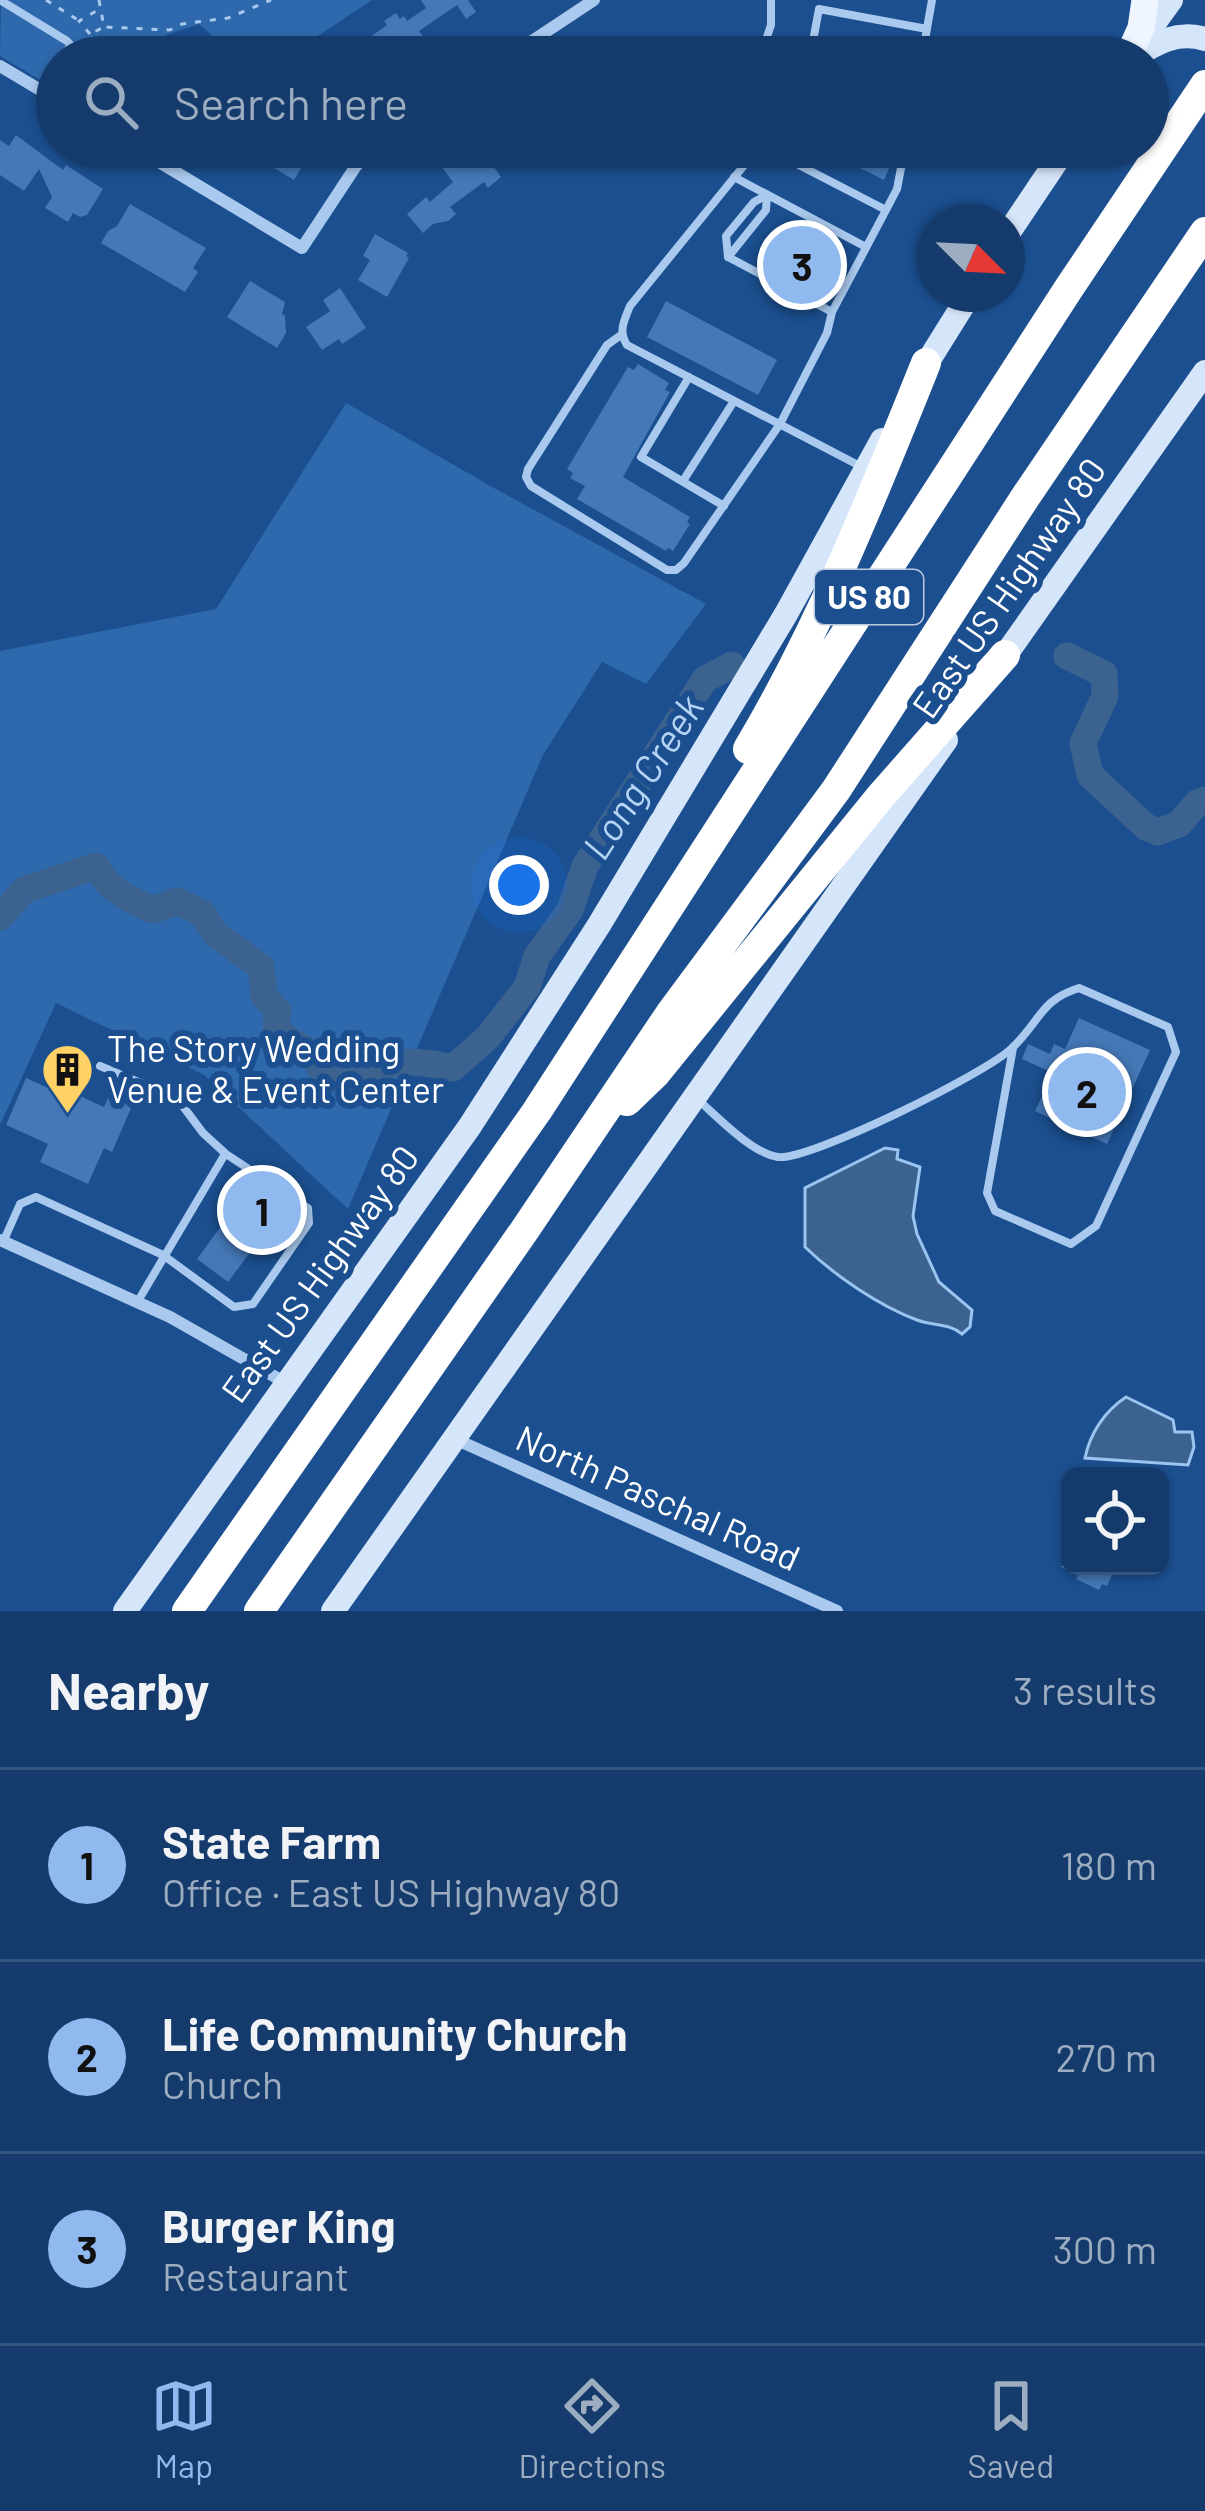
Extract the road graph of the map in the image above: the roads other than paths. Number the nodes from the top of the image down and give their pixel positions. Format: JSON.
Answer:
{"nodes":[{"id":1,"x":0,"y":0,"type":"edge"},
{"id":2,"x":594,"y":0,"type":"edge"},
{"id":3,"x":771,"y":0,"type":"edge"},
{"id":4,"x":932,"y":0,"type":"edge"},
{"id":5,"x":1145,"y":0,"type":"edge"},
{"id":6,"x":1171,"y":0,"type":"edge"},
{"id":7,"x":927,"y":29,"type":"junction"},
{"id":8,"x":59,"y":36,"type":"edge"},
{"id":9,"x":540,"y":36,"type":"edge"},
{"id":10,"x":767,"y":36,"type":"edge"},
{"id":11,"x":814,"y":36,"type":"edge"},
{"id":12,"x":926,"y":36,"type":"edge"},
{"id":13,"x":1139,"y":36,"type":"edge"},
{"id":14,"x":1146,"y":36,"type":"edge"},
{"id":15,"x":1169,"y":39,"type":"edge"},
{"id":16,"x":1205,"y":39,"type":"edge"},
{"id":17,"x":0,"y":66,"type":"edge"},
{"id":18,"x":1205,"y":85,"type":"edge"},
{"id":19,"x":36,"y":87,"type":"edge"},
{"id":20,"x":1169,"y":138,"type":"edge"},
{"id":21,"x":169,"y":168,"type":"edge"},
{"id":22,"x":355,"y":168,"type":"edge"},
{"id":23,"x":744,"y":168,"type":"edge"},
{"id":24,"x":805,"y":168,"type":"edge"},
{"id":25,"x":900,"y":168,"type":"edge"},
{"id":26,"x":1049,"y":168,"type":"edge"},
{"id":27,"x":1149,"y":168,"type":"edge"},
{"id":28,"x":734,"y":177,"type":"junction"},
{"id":29,"x":767,"y":195,"type":"junction"},
{"id":30,"x":1025,"y":207,"type":"edge"},
{"id":31,"x":886,"y":210,"type":"junction"},
{"id":32,"x":1205,"y":232,"type":"edge"},
{"id":33,"x":866,"y":247,"type":"junction"},
{"id":34,"x":832,"y":312,"type":"junction"},
{"id":35,"x":959,"y":312,"type":"edge"},
{"id":36,"x":621,"y":335,"type":"junction"},
{"id":37,"x":926,"y":363,"type":"junction"},
{"id":38,"x":1205,"y":372,"type":"edge"},
{"id":39,"x":689,"y":377,"type":"junction"},
{"id":40,"x":734,"y":401,"type":"junction"},
{"id":41,"x":780,"y":424,"type":"junction"},
{"id":42,"x":866,"y":469,"type":"junction"},
{"id":43,"x":683,"y":481,"type":"junction"},
{"id":44,"x":724,"y":506,"type":"junction"},
{"id":45,"x":1005,"y":655,"type":"junction"},
{"id":46,"x":1012,"y":1048,"type":"junction"},
{"id":47,"x":100,"y":1066,"type":"dead end"},
{"id":48,"x":694,"y":1097,"type":"junction"},
{"id":49,"x":537,"y":1111,"type":"junction"},
{"id":50,"x":583,"y":1143,"type":"junction"},
{"id":51,"x":226,"y":1154,"type":"junction"},
{"id":52,"x":2,"y":1241,"type":"edge"},
{"id":53,"x":163,"y":1255,"type":"junction"},
{"id":54,"x":137,"y":1302,"type":"junction"},
{"id":55,"x":286,"y":1383,"type":"junction"},
{"id":56,"x":454,"y":1439,"type":"junction"},
{"id":57,"x":125,"y":1611,"type":"edge"},
{"id":58,"x":187,"y":1611,"type":"edge"},
{"id":59,"x":259,"y":1611,"type":"edge"},
{"id":60,"x":333,"y":1611,"type":"edge"},
{"id":61,"x":837,"y":1611,"type":"edge"}],
"edges":[{"from":1,"to":8,"type":"lane"},
{"from":2,"to":9,"type":"street"},
{"from":3,"to":10,"type":"lane"},
{"from":4,"to":7,"type":"lane"},
{"from":5,"to":13,"type":"main road"},
{"from":6,"to":14,"type":"main road"},
{"from":7,"to":11,"type":"lane"},
{"from":7,"to":12,"type":"lane"},
{"from":15,"to":16,"type":"main road"},
{"from":17,"to":19,"type":"street"},
{"from":18,"to":20,"type":"highway","number":"US 80"},
{"from":21,"to":22,"type":"street"},
{"from":23,"to":28,"type":"lane"},
{"from":24,"to":31,"type":"lane"},
{"from":25,"to":31,"type":"lane"},
{"from":26,"to":30,"type":"main road"},
{"from":27,"to":49,"type":"highway","number":"US 80"},
{"from":28,"to":29,"type":"lane"},
{"from":28,"to":36,"type":"lane"},
{"from":29,"to":33,"type":"lane"},
{"from":29,"to":34,"type":"lane"},
{"from":31,"to":33,"type":"lane"},
{"from":32,"to":50,"type":"highway","number":"US 80"},
{"from":33,"to":34,"type":"lane"},
{"from":34,"to":41,"type":"lane"},
{"from":35,"to":37,"type":"main road","name":"East US Highway 80"},
{"from":36,"to":39,"type":"lane"},
{"from":36,"to":44,"type":"lane"},
{"from":37,"to":42,"type":"main road","name":"East US Highway 80"},
{"from":37,"to":49,"type":"highway"},
{"from":38,"to":45,"type":"main road","name":"East US Highway 80"},
{"from":39,"to":40,"type":"lane"},
{"from":39,"to":43,"type":"lane"},
{"from":40,"to":41,"type":"lane"},
{"from":40,"to":43,"type":"lane"},
{"from":41,"to":42,"type":"lane"},
{"from":41,"to":44,"type":"lane"},
{"from":42,"to":55,"type":"main road","name":"East US Highway 80"},
{"from":43,"to":44,"type":"lane"},
{"from":45,"to":48,"type":"main road","name":"East US Highway 80"},
{"from":45,"to":50,"type":"highway"},
{"from":46,"to":46,"type":"lane"},
{"from":46,"to":48,"type":"lane"},
{"from":47,"to":51,"type":"lane"},
{"from":48,"to":56,"type":"main road","name":"East US Highway 80"},
{"from":49,"to":58,"type":"highway","number":"US 80"},
{"from":50,"to":59,"type":"highway","number":"US 80"},
{"from":51,"to":53,"type":"lane"},
{"from":51,"to":53,"type":"lane"},
{"from":52,"to":53,"type":"lane"},
{"from":52,"to":54,"type":"street"},
{"from":53,"to":54,"type":"lane"},
{"from":54,"to":55,"type":"street"},
{"from":55,"to":57,"type":"main road","name":"East US Highway 80"},
{"from":56,"to":60,"type":"main road","name":"East US Highway 80"},
{"from":56,"to":61,"type":"street","name":"North Paschal Road"}]}
